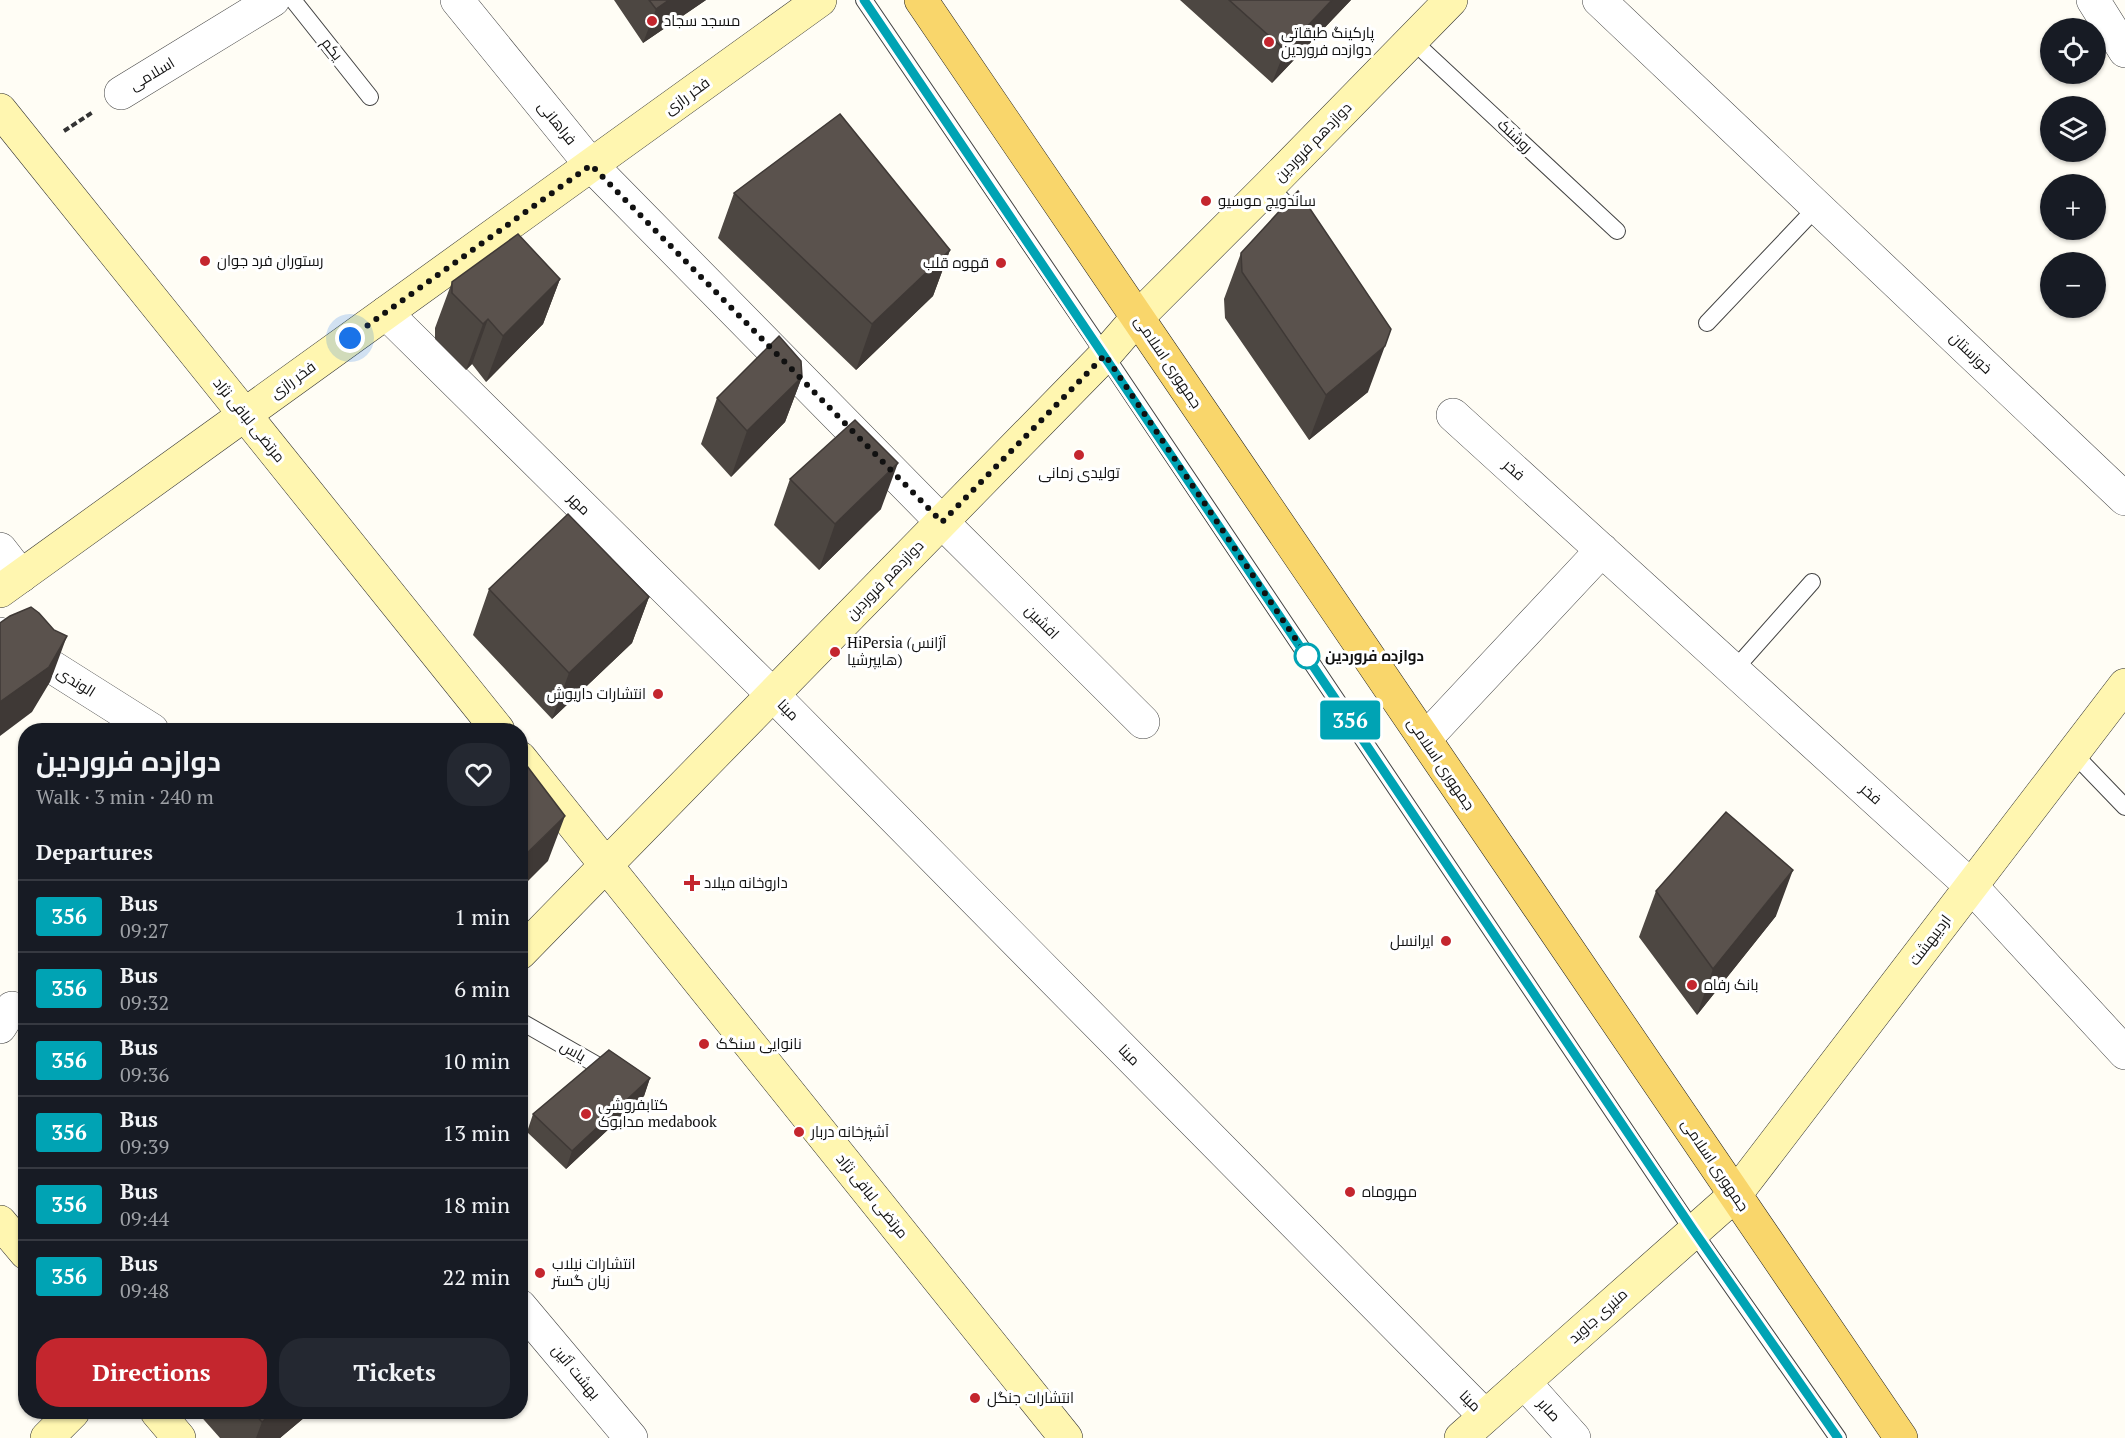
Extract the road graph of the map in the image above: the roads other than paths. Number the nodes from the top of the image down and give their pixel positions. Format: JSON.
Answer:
{"nodes":[{"id":1,"x":293,"y":0,"type":"edge"},
{"id":2,"x":457,"y":0,"type":"edge"},
{"id":3,"x":820,"y":0,"type":"edge"},
{"id":4,"x":864,"y":0,"type":"edge"},
{"id":5,"x":921,"y":0,"type":"edge"},
{"id":6,"x":1451,"y":0,"type":"edge"},
{"id":7,"x":1599,"y":0,"type":"edge"},
{"id":8,"x":2092,"y":0,"type":"edge"},
{"id":9,"x":262,"y":3,"type":"edge"},
{"id":10,"x":1412,"y":40,"type":"junction"},
{"id":11,"x":2125,"y":51,"type":"edge"},
{"id":12,"x":121,"y":93,"type":"road end"},
{"id":13,"x":370,"y":97,"type":"dead end"},
{"id":14,"x":0,"y":110,"type":"edge"},
{"id":15,"x":591,"y":165,"type":"junction"},
{"id":16,"x":1269,"y":186,"type":"junction"},
{"id":17,"x":1817,"y":207,"type":"junction"},
{"id":18,"x":1309,"y":229,"type":"edge"},
{"id":19,"x":1617,"y":231,"type":"dead end"},
{"id":20,"x":386,"y":313,"type":"junction"},
{"id":21,"x":1138,"y":317,"type":"junction"},
{"id":22,"x":1707,"y":323,"type":"dead end"},
{"id":23,"x":1105,"y":355,"type":"junction"},
{"id":24,"x":245,"y":414,"type":"junction"},
{"id":25,"x":1453,"y":415,"type":"dead end"},
{"id":26,"x":2125,"y":499,"type":"edge"},
{"id":27,"x":942,"y":522,"type":"junction"},
{"id":28,"x":0,"y":549,"type":"edge"},
{"id":29,"x":1602,"y":550,"type":"junction"},
{"id":30,"x":1812,"y":582,"type":"dead end"},
{"id":31,"x":11,"y":583,"type":"edge"},
{"id":32,"x":0,"y":634,"type":"edge"},
{"id":33,"x":1734,"y":670,"type":"junction"},
{"id":34,"x":2125,"y":685,"type":"edge"},
{"id":35,"x":773,"y":694,"type":"junction"},
{"id":36,"x":1143,"y":722,"type":"dead end"},
{"id":37,"x":141,"y":723,"type":"edge"},
{"id":38,"x":492,"y":723,"type":"edge"},
{"id":39,"x":1425,"y":739,"type":"junction"},
{"id":40,"x":2073,"y":753,"type":"junction"},
{"id":41,"x":528,"y":768,"type":"edge"},
{"id":42,"x":2125,"y":807,"type":"edge"},
{"id":43,"x":607,"y":865,"type":"junction"},
{"id":44,"x":1971,"y":886,"type":"junction"},
{"id":45,"x":528,"y":945,"type":"edge"},
{"id":46,"x":528,"y":1026,"type":"edge"},
{"id":47,"x":2125,"y":1053,"type":"edge"},
{"id":48,"x":625,"y":1081,"type":"edge"},
{"id":49,"x":1735,"y":1195,"type":"junction"},
{"id":50,"x":0,"y":1222,"type":"edge"},
{"id":51,"x":1694,"y":1231,"type":"junction"},
{"id":52,"x":18,"y":1243,"type":"edge"},
{"id":53,"x":528,"y":1316,"type":"edge"},
{"id":54,"x":1524,"y":1382,"type":"junction"},
{"id":55,"x":1485,"y":1416,"type":"junction"},
{"id":56,"x":66,"y":1419,"type":"edge"},
{"id":57,"x":163,"y":1419,"type":"edge"},
{"id":58,"x":47,"y":1438,"type":"edge"},
{"id":59,"x":178,"y":1438,"type":"edge"},
{"id":60,"x":631,"y":1438,"type":"edge"},
{"id":61,"x":1066,"y":1438,"type":"edge"},
{"id":62,"x":1461,"y":1438,"type":"edge"},
{"id":63,"x":1574,"y":1438,"type":"edge"},
{"id":64,"x":1838,"y":1438,"type":"edge"},
{"id":65,"x":1901,"y":1438,"type":"edge"}],
"edges":[{"from":1,"to":13,"type":"lane","name":"یکم"},
{"from":2,"to":15,"type":"street","name":"فراهانی"},
{"from":3,"to":15,"type":"main road","name":"فخر رازی"},
{"from":4,"to":23,"type":"lane"},
{"from":5,"to":21,"type":"main road","name":"جمهوری اسلامی"},
{"from":6,"to":10,"type":"main road","name":"دوازدهم فروردین"},
{"from":7,"to":17,"type":"street","name":"خوزستان"},
{"from":8,"to":11,"type":"street"},
{"from":9,"to":12,"type":"street","name":"اسلامی"},
{"from":10,"to":16,"type":"main road","name":"دوازدهم فروردین"},
{"from":10,"to":19,"type":"lane","name":"روشنک"},
{"from":14,"to":24,"type":"main road","name":"مرتضی لبافی نژاد"},
{"from":15,"to":20,"type":"main road","name":"فخر رازی"},
{"from":15,"to":27,"type":"street","name":"فراهانی"},
{"from":16,"to":18,"type":"lane"},
{"from":16,"to":21,"type":"main road","name":"دوازدهم فروردین"},
{"from":17,"to":22,"type":"lane"},
{"from":17,"to":26,"type":"street","name":"خوزستان"},
{"from":20,"to":24,"type":"main road","name":"فخر رازی"},
{"from":20,"to":35,"type":"street","name":"مهر"},
{"from":21,"to":23,"type":"main road","name":"دوازدهم فروردین"},
{"from":21,"to":39,"type":"main road","name":"جمهوری اسلامی"},
{"from":23,"to":27,"type":"main road","name":"دوازدهم فروردین"},
{"from":23,"to":51,"type":"lane"},
{"from":24,"to":31,"type":"main road","name":"فخر رازی"},
{"from":24,"to":38,"type":"main road","name":"مرتضی لبافی نژاد"},
{"from":25,"to":29,"type":"street","name":"فخر"},
{"from":27,"to":35,"type":"main road","name":"دوازدهم فروردین"},
{"from":27,"to":36,"type":"street","name":"افشین"},
{"from":28,"to":31,"type":"street"},
{"from":29,"to":33,"type":"street","name":"فخر"},
{"from":29,"to":39,"type":"street"},
{"from":30,"to":33,"type":"lane"},
{"from":32,"to":37,"type":"street","name":"الوندی"},
{"from":33,"to":44,"type":"street","name":"فخر"},
{"from":34,"to":40,"type":"main road","name":"اردیبهشت"},
{"from":35,"to":43,"type":"main road","name":"دوازدهم فروردین"},
{"from":35,"to":55,"type":"street","name":"مینا"},
{"from":39,"to":49,"type":"main road","name":"جمهوری اسلامی"},
{"from":40,"to":42,"type":"lane"},
{"from":40,"to":44,"type":"main road","name":"اردیبهشت"},
{"from":41,"to":43,"type":"main road","name":"مرتضی لبافی نژاد"},
{"from":43,"to":45,"type":"main road","name":"دوازدهم فروردین"},
{"from":43,"to":61,"type":"main road","name":"مرتضی لبافی نژاد"},
{"from":44,"to":47,"type":"street","name":"فخر"},
{"from":44,"to":49,"type":"main road","name":"اردیبهشت"},
{"from":46,"to":48,"type":"lane","name":"یاس"},
{"from":49,"to":51,"type":"main road","name":"منیری جاوید"},
{"from":49,"to":65,"type":"main road","name":"جمهوری اسلامی"},
{"from":50,"to":52,"type":"main road"},
{"from":51,"to":54,"type":"main road","name":"منیری جاوید"},
{"from":51,"to":64,"type":"lane"},
{"from":53,"to":60,"type":"street","name":"بهشت آئین"},
{"from":54,"to":55,"type":"main road","name":"منیری جاوید"},
{"from":54,"to":63,"type":"street","name":"صابر"},
{"from":55,"to":62,"type":"main road","name":"منیری جاوید"},
{"from":56,"to":58,"type":"main road"},
{"from":57,"to":59,"type":"main road"}]}
